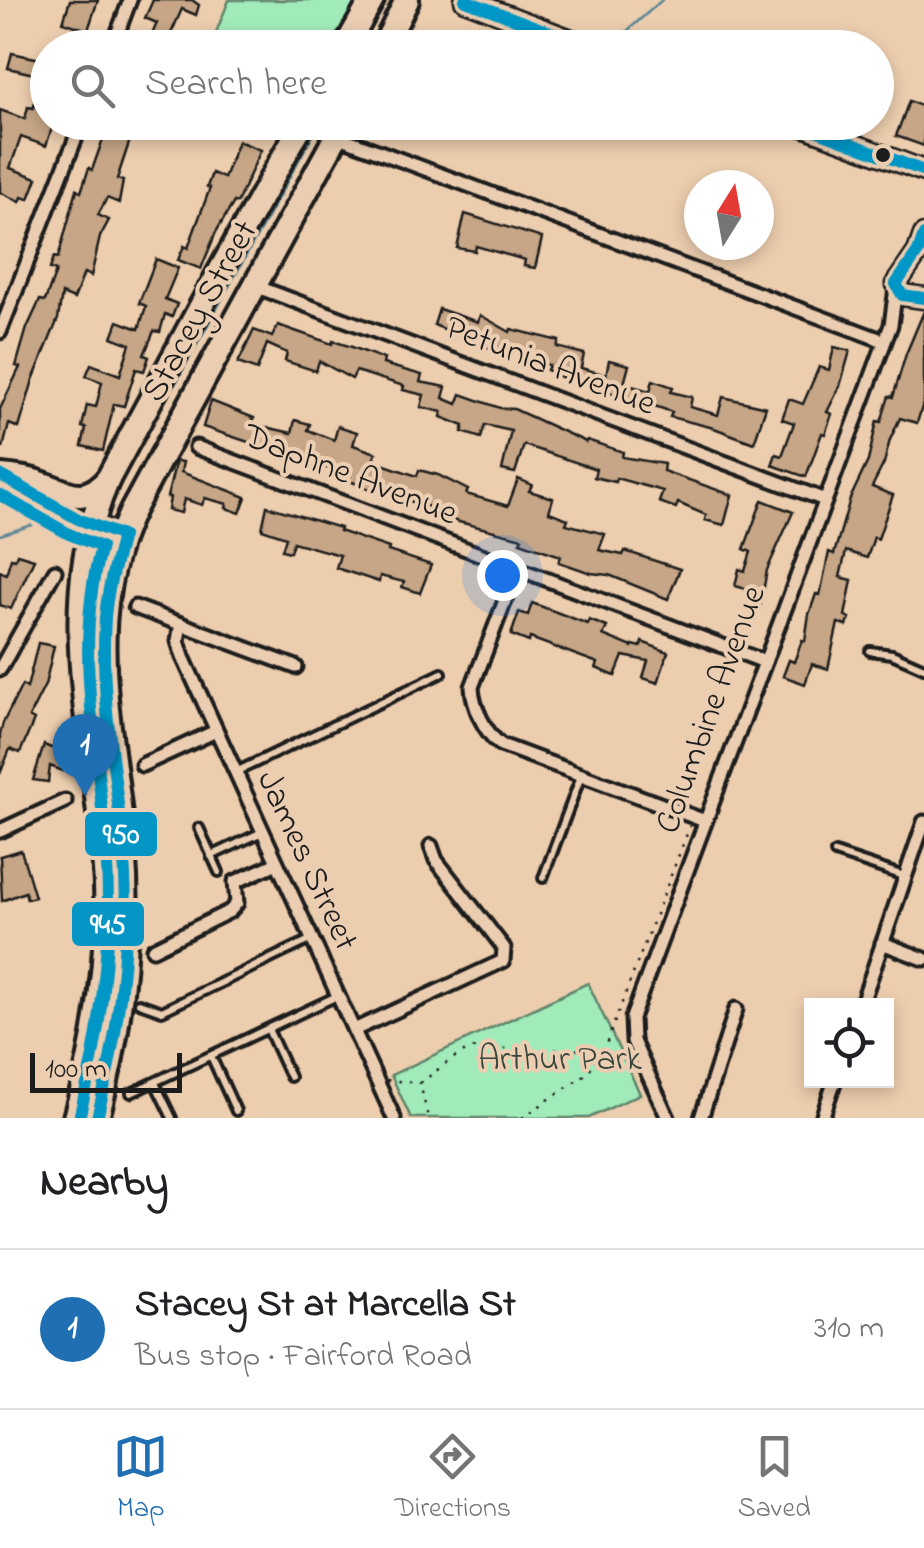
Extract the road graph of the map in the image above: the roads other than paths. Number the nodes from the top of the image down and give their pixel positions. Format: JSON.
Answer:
{"nodes":[{"id":1,"x":130,"y":0,"type":"edge"},
{"id":2,"x":372,"y":0,"type":"edge"},
{"id":3,"x":406,"y":0,"type":"edge"},
{"id":4,"x":465,"y":0,"type":"edge"},
{"id":5,"x":119,"y":30,"type":"edge"},
{"id":6,"x":355,"y":30,"type":"edge"},
{"id":7,"x":392,"y":30,"type":"edge"},
{"id":8,"x":544,"y":30,"type":"edge"},
{"id":9,"x":75,"y":140,"type":"edge"},
{"id":10,"x":294,"y":140,"type":"edge"},
{"id":11,"x":334,"y":140,"type":"edge"},
{"id":12,"x":368,"y":140,"type":"edge"},
{"id":13,"x":840,"y":140,"type":"edge"},
{"id":14,"x":924,"y":172,"type":"edge"},
{"id":15,"x":921,"y":244,"type":"edge"},
{"id":16,"x":255,"y":286,"type":"junction"},
{"id":17,"x":911,"y":288,"type":"edge"},
{"id":18,"x":0,"y":332,"type":"edge"},
{"id":19,"x":884,"y":341,"type":"junction"},
{"id":20,"x":196,"y":447,"type":"dead end"},
{"id":21,"x":1,"y":476,"type":"edge"},
{"id":22,"x":108,"y":479,"type":"junction"},
{"id":23,"x":825,"y":500,"type":"junction"},
{"id":24,"x":93,"y":526,"type":"junction"},
{"id":25,"x":122,"y":536,"type":"junction"},
{"id":26,"x":516,"y":569,"type":"junction"},
{"id":27,"x":55,"y":571,"type":"dead end"},
{"id":28,"x":135,"y":607,"type":"dead end"},
{"id":29,"x":182,"y":624,"type":"junction"},
{"id":30,"x":870,"y":650,"type":"dead end"},
{"id":31,"x":765,"y":662,"type":"junction"},
{"id":32,"x":296,"y":667,"type":"dead end"},
{"id":33,"x":924,"y":668,"type":"edge"},
{"id":34,"x":0,"y":669,"type":"edge"},
{"id":35,"x":442,"y":673,"type":"dead end"},
{"id":36,"x":216,"y":731,"type":"junction"},
{"id":37,"x":142,"y":765,"type":"dead end"},
{"id":38,"x":235,"y":772,"type":"junction"},
{"id":39,"x":582,"y":775,"type":"junction"},
{"id":40,"x":65,"y":801,"type":"dead end"},
{"id":41,"x":705,"y":821,"type":"junction"},
{"id":42,"x":924,"y":822,"type":"edge"},
{"id":43,"x":199,"y":828,"type":"dead end"},
{"id":44,"x":0,"y":832,"type":"edge"},
{"id":45,"x":262,"y":832,"type":"junction"},
{"id":46,"x":431,"y":846,"type":"dead end"},
{"id":47,"x":836,"y":853,"type":"dead end"},
{"id":48,"x":211,"y":856,"type":"junction"},
{"id":49,"x":276,"y":862,"type":"junction"},
{"id":50,"x":219,"y":872,"type":"dead end"},
{"id":51,"x":905,"y":876,"type":"junction"},
{"id":52,"x":543,"y":878,"type":"dead end"},
{"id":53,"x":312,"y":939,"type":"junction"},
{"id":54,"x":882,"y":943,"type":"junction"},
{"id":55,"x":153,"y":949,"type":"dead end"},
{"id":56,"x":924,"y":959,"type":"edge"},
{"id":57,"x":338,"y":996,"type":"junction"},
{"id":58,"x":863,"y":998,"type":"edge"},
{"id":59,"x":139,"y":1004,"type":"dead end"},
{"id":60,"x":736,"y":1009,"type":"dead end"},
{"id":61,"x":268,"y":1029,"type":"junction"},
{"id":62,"x":354,"y":1030,"type":"junction"},
{"id":63,"x":210,"y":1056,"type":"junction"},
{"id":64,"x":290,"y":1076,"type":"dead end"},
{"id":65,"x":155,"y":1083,"type":"junction"},
{"id":66,"x":831,"y":1088,"type":"edge"},
{"id":67,"x":131,"y":1093,"type":"dead end"},
{"id":68,"x":236,"y":1111,"type":"dead end"},
{"id":69,"x":74,"y":1118,"type":"edge"},
{"id":70,"x":97,"y":1118,"type":"edge"},
{"id":71,"x":172,"y":1118,"type":"edge"},
{"id":72,"x":394,"y":1118,"type":"edge"},
{"id":73,"x":668,"y":1118,"type":"edge"},
{"id":74,"x":701,"y":1118,"type":"edge"},
{"id":75,"x":822,"y":1118,"type":"edge"}],
"edges":[{"from":1,"to":5,"type":"street"},
{"from":2,"to":6,"type":"highway"},
{"from":3,"to":7,"type":"highway"},
{"from":4,"to":8,"type":"street"},
{"from":9,"to":18,"type":"street"},
{"from":10,"to":22,"type":"highway","name":"Stacey Street"},
{"from":11,"to":16,"type":"highway","name":"Stacey Street"},
{"from":12,"to":19,"type":"street"},
{"from":13,"to":14,"type":"street"},
{"from":15,"to":17,"type":"street","name":"Columbine Avenue"},
{"from":16,"to":23,"type":"street","name":"Petunia Avenue"},
{"from":16,"to":25,"type":"highway","name":"Stacey Street"},
{"from":17,"to":19,"type":"street","name":"Columbine Avenue"},
{"from":19,"to":23,"type":"street","name":"Columbine Avenue"},
{"from":20,"to":26,"type":"street","name":"Daphne Avenue"},
{"from":21,"to":22,"type":"highway"},
{"from":21,"to":24,"type":"street"},
{"from":22,"to":24,"type":"highway","name":"Stacey Street"},
{"from":23,"to":31,"type":"street","name":"Columbine Avenue"},
{"from":24,"to":25,"type":"street"},
{"from":24,"to":69,"type":"highway","name":"Stacey Street"},
{"from":25,"to":70,"type":"highway","name":"Stacey Street"},
{"from":26,"to":31,"type":"street","name":"Daphne Avenue"},
{"from":26,"to":39,"type":"street"},
{"from":27,"to":34,"type":"street"},
{"from":28,"to":29,"type":"street"},
{"from":29,"to":32,"type":"street"},
{"from":29,"to":36,"type":"street","name":"James Street"},
{"from":30,"to":33,"type":"lane"},
{"from":31,"to":41,"type":"street","name":"Columbine Avenue"},
{"from":35,"to":38,"type":"lane"},
{"from":36,"to":37,"type":"street"},
{"from":36,"to":38,"type":"street","name":"James Street"},
{"from":38,"to":45,"type":"street","name":"James Street"},
{"from":39,"to":41,"type":"street"},
{"from":39,"to":52,"type":"lane"},
{"from":40,"to":44,"type":"street"},
{"from":41,"to":73,"type":"street","name":"Columbine Avenue"},
{"from":42,"to":51,"type":"street"},
{"from":43,"to":48,"type":"lane"},
{"from":45,"to":48,"type":"lane"},
{"from":45,"to":49,"type":"street","name":"James Street"},
{"from":46,"to":62,"type":"street"},
{"from":47,"to":51,"type":"lane"},
{"from":48,"to":50,"type":"lane"},
{"from":49,"to":53,"type":"street","name":"James Street"},
{"from":49,"to":55,"type":"street"},
{"from":51,"to":54,"type":"street"},
{"from":53,"to":57,"type":"street","name":"James Street"},
{"from":53,"to":59,"type":"lane"},
{"from":54,"to":56,"type":"street"},
{"from":54,"to":58,"type":"street"},
{"from":57,"to":61,"type":"lane"},
{"from":57,"to":62,"type":"street","name":"James Street"},
{"from":60,"to":74,"type":"street"},
{"from":61,"to":63,"type":"lane"},
{"from":61,"to":64,"type":"lane"},
{"from":62,"to":72,"type":"street","name":"James Street"},
{"from":63,"to":65,"type":"lane"},
{"from":63,"to":68,"type":"lane"},
{"from":65,"to":67,"type":"lane"},
{"from":65,"to":71,"type":"lane"},
{"from":66,"to":75,"type":"street"}]}
